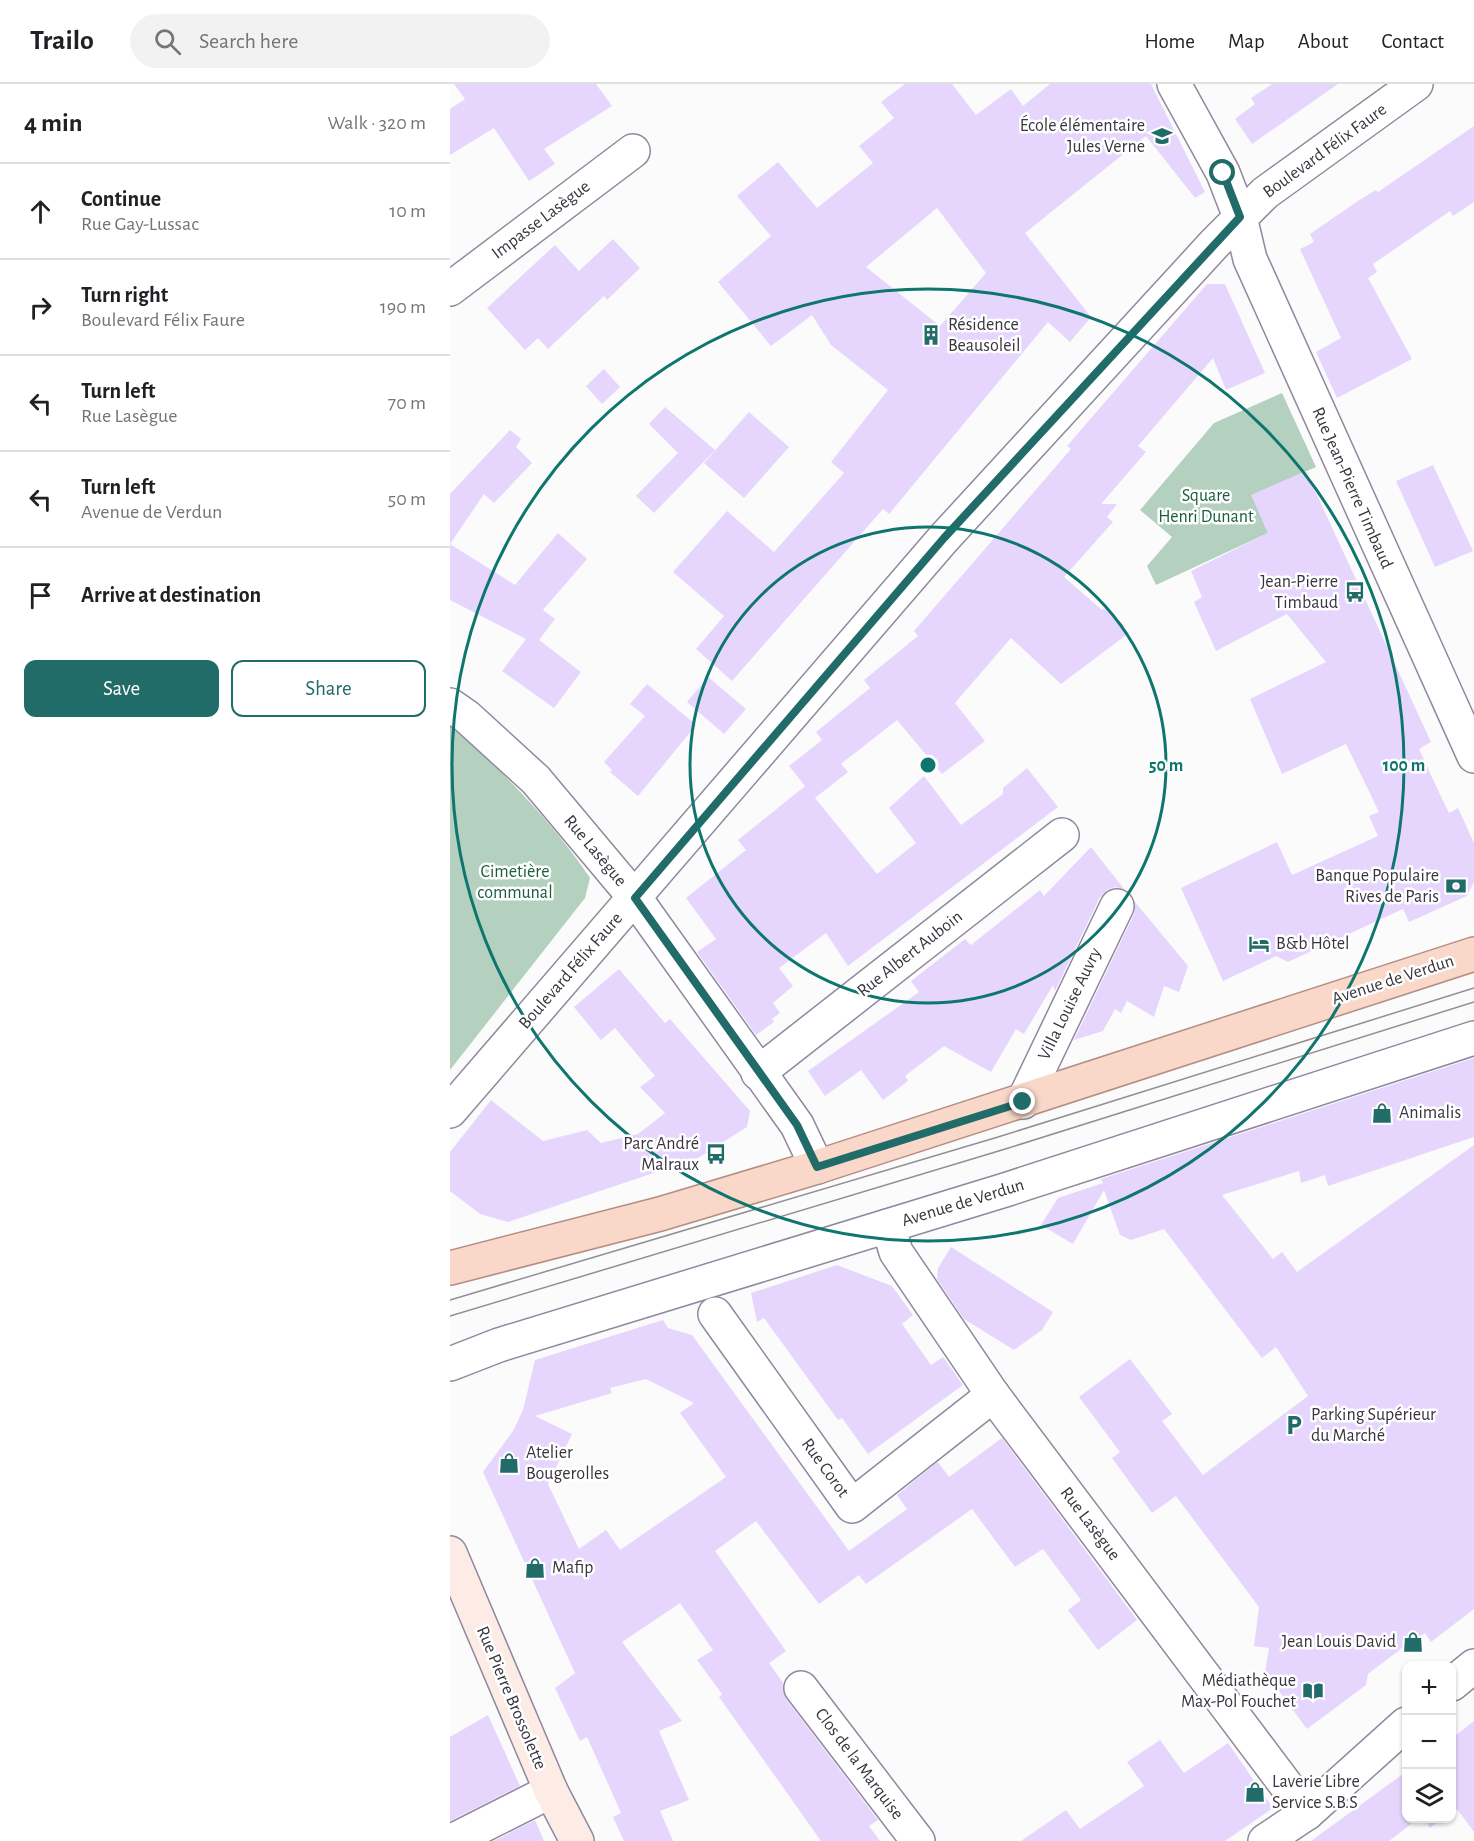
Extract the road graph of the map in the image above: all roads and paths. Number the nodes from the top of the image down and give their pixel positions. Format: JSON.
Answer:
{"nodes":[{"id":1,"x":1174,"y":84,"type":"edge"},
{"id":2,"x":1416,"y":84,"type":"edge"},
{"id":3,"x":633,"y":151,"type":"dead end"},
{"id":4,"x":1240,"y":217,"type":"junction"},
{"id":5,"x":450,"y":289,"type":"edge"},
{"id":6,"x":450,"y":705,"type":"edge"},
{"id":7,"x":1474,"y":756,"type":"edge"},
{"id":8,"x":1062,"y":835,"type":"dead end"},
{"id":9,"x":635,"y":898,"type":"junction"},
{"id":10,"x":1118,"y":906,"type":"dead end"},
{"id":11,"x":1474,"y":954,"type":"edge"},
{"id":12,"x":1474,"y":1038,"type":"edge"},
{"id":13,"x":758,"y":1073,"type":"junction"},
{"id":14,"x":1023,"y":1102,"type":"junction"},
{"id":15,"x":450,"y":1111,"type":"edge"},
{"id":16,"x":817,"y":1167,"type":"junction"},
{"id":17,"x":888,"y":1226,"type":"junction"},
{"id":18,"x":450,"y":1268,"type":"edge"},
{"id":19,"x":715,"y":1314,"type":"dead end"},
{"id":20,"x":450,"y":1364,"type":"edge"},
{"id":21,"x":993,"y":1395,"type":"junction"},
{"id":22,"x":450,"y":1553,"type":"edge"},
{"id":23,"x":456,"y":1587,"type":"edge"},
{"id":24,"x":1474,"y":1666,"type":"edge"},
{"id":25,"x":1456,"y":1681,"type":"edge"},
{"id":26,"x":801,"y":1688,"type":"dead end"},
{"id":27,"x":1402,"y":1728,"type":"edge"},
{"id":28,"x":551,"y":1791,"type":"junction"},
{"id":29,"x":1306,"y":1813,"type":"junction"},
{"id":30,"x":1271,"y":1839,"type":"edge"},
{"id":31,"x":452,"y":1841,"type":"edge"},
{"id":32,"x":577,"y":1841,"type":"edge"},
{"id":33,"x":918,"y":1841,"type":"edge"}],
"edges":[{"from":1,"to":4,"type":"street","name":"Rue Jean-Pierre Timbaud"},
{"from":2,"to":4,"type":"street","name":"Boulevard Félix Faure"},
{"from":3,"to":5,"type":"street","name":"Impasse Lasègue"},
{"from":4,"to":7,"type":"street","name":"Rue Jean-Pierre Timbaud"},
{"from":4,"to":9,"type":"street","name":"Boulevard Félix Faure"},
{"from":6,"to":9,"type":"street","name":"Rue Lasègue"},
{"from":8,"to":13,"type":"street","name":"Rue Albert Auboin"},
{"from":9,"to":13,"type":"street","name":"Rue Lasègue"},
{"from":9,"to":15,"type":"street","name":"Boulevard Félix Faure"},
{"from":10,"to":14,"type":"street","name":"Villa Louise Auvry"},
{"from":11,"to":14,"type":"main road","name":"Avenue de Verdun"},
{"from":12,"to":17,"type":"street","name":"Avenue de Verdun"},
{"from":13,"to":16,"type":"street","name":"Rue Lasègue"},
{"from":14,"to":16,"type":"main road","name":"Avenue de Verdun"},
{"from":16,"to":18,"type":"main road","name":"Avenue de Verdun"},
{"from":17,"to":20,"type":"street","name":"Avenue de Verdun"},
{"from":17,"to":21,"type":"street","name":"Rue Lasègue"},
{"from":19,"to":21,"type":"street","name":"Rue Corot"},
{"from":21,"to":29,"type":"street","name":"Rue Lasègue"},
{"from":22,"to":23,"type":"main road","name":"Rue Pierre Brossolette"},
{"from":23,"to":28,"type":"main road","name":"Rue Pierre Brossolette"},
{"from":24,"to":25,"type":"street"},
{"from":26,"to":33,"type":"street","name":"Clos de la Marquise"},
{"from":27,"to":29,"type":"street"},
{"from":28,"to":31,"type":"street"},
{"from":28,"to":32,"type":"main road","name":"Rue Pierre Brossolette"},
{"from":29,"to":30,"type":"street"}]}
